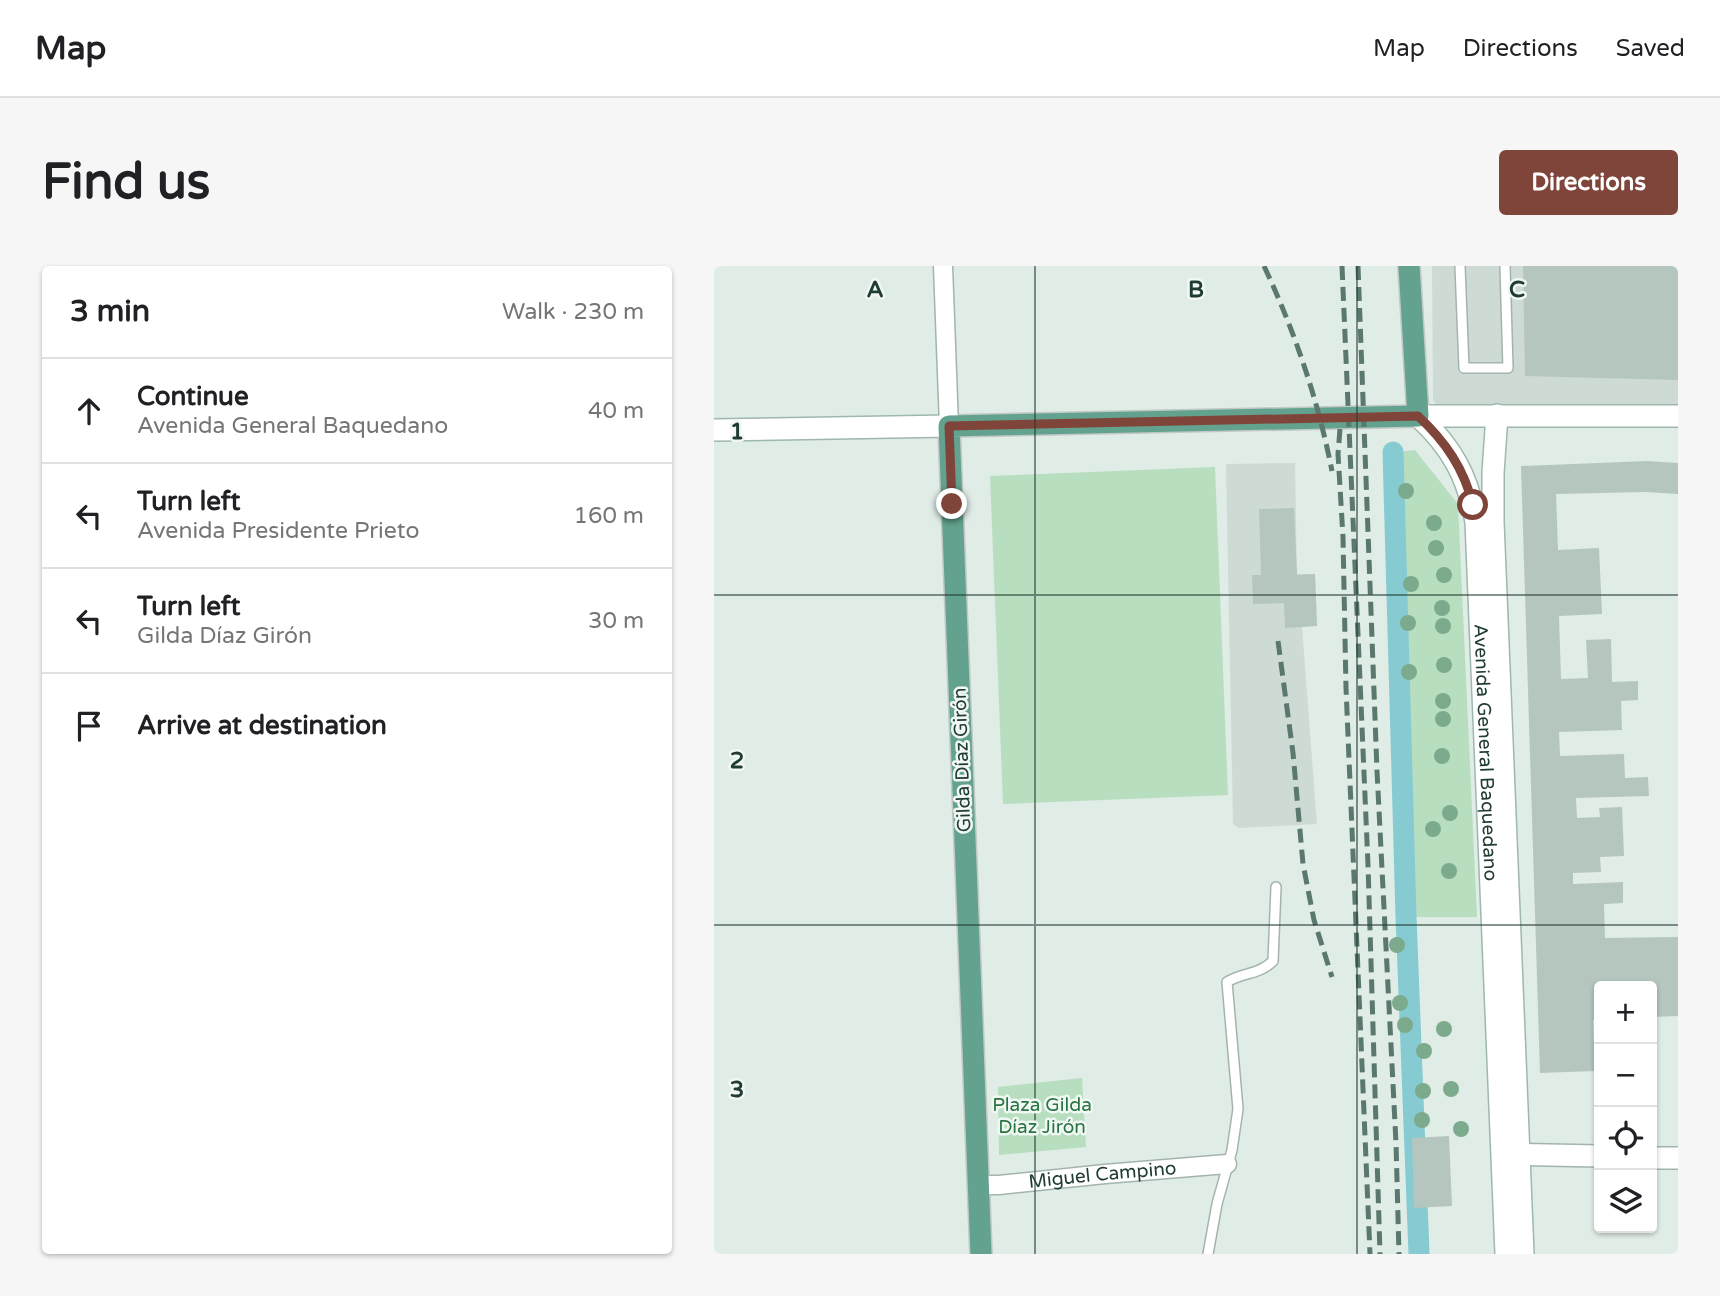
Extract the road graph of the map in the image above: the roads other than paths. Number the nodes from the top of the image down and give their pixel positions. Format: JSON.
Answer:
{"nodes":[{"id":1,"x":943,"y":266,"type":"edge"},
{"id":2,"x":1409,"y":266,"type":"edge"},
{"id":3,"x":1460,"y":266,"type":"edge"},
{"id":4,"x":1505,"y":266,"type":"edge"},
{"id":5,"x":1497,"y":415,"type":"junction"},
{"id":6,"x":1418,"y":416,"type":"junction"},
{"id":7,"x":1678,"y":416,"type":"edge"},
{"id":8,"x":949,"y":426,"type":"junction"},
{"id":9,"x":714,"y":430,"type":"edge"},
{"id":10,"x":1276,"y":887,"type":"dead end"},
{"id":11,"x":1511,"y":1153,"type":"junction"},
{"id":12,"x":1594,"y":1156,"type":"edge"},
{"id":13,"x":1657,"y":1158,"type":"edge"},
{"id":14,"x":1678,"y":1158,"type":"edge"},
{"id":15,"x":1227,"y":1164,"type":"junction"},
{"id":16,"x":979,"y":1185,"type":"junction"},
{"id":17,"x":981,"y":1254,"type":"edge"},
{"id":18,"x":1208,"y":1254,"type":"edge"},
{"id":19,"x":1506,"y":1254,"type":"edge"},
{"id":20,"x":1523,"y":1254,"type":"edge"}],
"edges":[{"from":1,"to":8,"type":"street","name":"Gilda Díaz Girón"},
{"from":2,"to":6,"type":"main road"},
{"from":3,"to":4,"type":"lane"},
{"from":5,"to":6,"type":"main road"},
{"from":5,"to":7,"type":"main road"},
{"from":5,"to":11,"type":"main road","name":"Avenida General Baquedano"},
{"from":6,"to":8,"type":"main road"},
{"from":6,"to":11,"type":"main road","name":"Avenida General Baquedano"},
{"from":8,"to":9,"type":"main road"},
{"from":8,"to":16,"type":"main road","name":"Gilda Díaz Girón"},
{"from":10,"to":15,"type":"lane"},
{"from":11,"to":12,"type":"main road"},
{"from":11,"to":19,"type":"main road","name":"Avenida General Baquedano"},
{"from":11,"to":20,"type":"main road","name":"Avenida General Baquedano"},
{"from":13,"to":14,"type":"main road"},
{"from":15,"to":16,"type":"street","name":"Miguel Campino"},
{"from":15,"to":18,"type":"lane"},
{"from":16,"to":17,"type":"main road","name":"Gilda Díaz Girón"}]}
